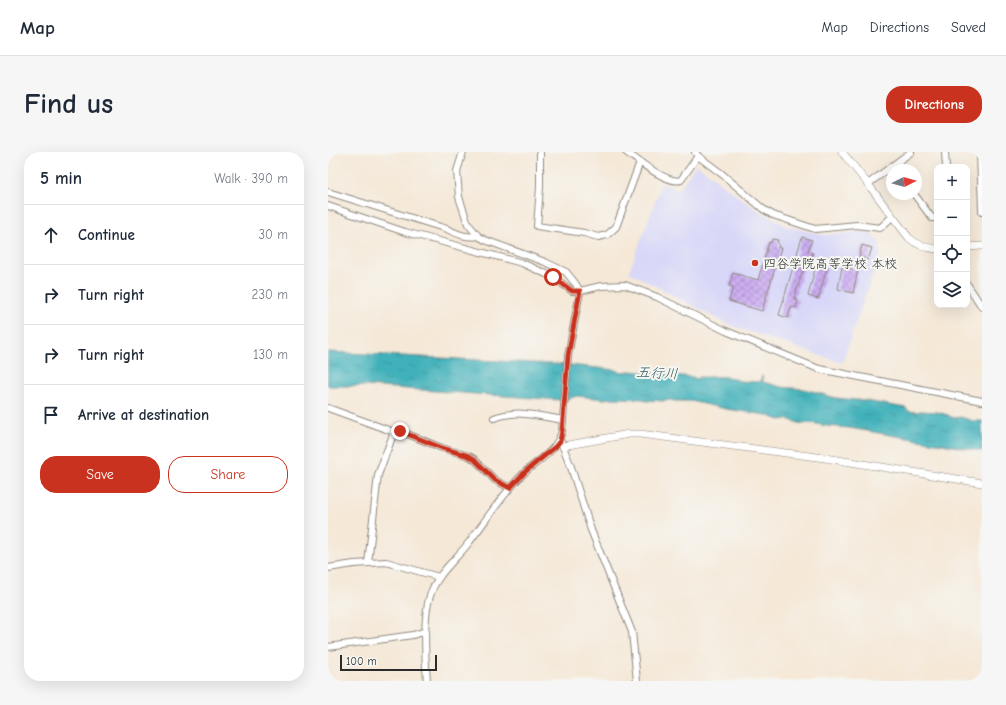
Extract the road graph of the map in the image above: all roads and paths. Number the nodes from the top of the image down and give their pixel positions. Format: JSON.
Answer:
{"nodes":[{"id":1,"x":463,"y":152,"type":"edge"},
{"id":2,"x":540,"y":152,"type":"edge"},
{"id":3,"x":626,"y":152,"type":"edge"},
{"id":4,"x":842,"y":152,"type":"edge"},
{"id":5,"x":911,"y":152,"type":"edge"},
{"id":6,"x":945,"y":152,"type":"edge"},
{"id":7,"x":980,"y":152,"type":"edge"},
{"id":8,"x":697,"y":154,"type":"edge"},
{"id":9,"x":640,"y":162,"type":"junction"},
{"id":10,"x":898,"y":164,"type":"edge"},
{"id":11,"x":946,"y":164,"type":"edge"},
{"id":12,"x":886,"y":173,"type":"edge"},
{"id":13,"x":868,"y":184,"type":"junction"},
{"id":14,"x":328,"y":192,"type":"edge"},
{"id":15,"x":918,"y":200,"type":"edge"},
{"id":16,"x":328,"y":206,"type":"edge"},
{"id":17,"x":982,"y":212,"type":"edge"},
{"id":18,"x":892,"y":217,"type":"junction"},
{"id":19,"x":934,"y":218,"type":"edge"},
{"id":20,"x":478,"y":236,"type":"junction"},
{"id":21,"x":982,"y":246,"type":"edge"},
{"id":22,"x":970,"y":247,"type":"edge"},
{"id":23,"x":934,"y":248,"type":"edge"},
{"id":24,"x":970,"y":289,"type":"edge"},
{"id":25,"x":580,"y":291,"type":"junction"},
{"id":26,"x":982,"y":307,"type":"edge"},
{"id":27,"x":982,"y":400,"type":"edge"},
{"id":28,"x":328,"y":408,"type":"edge"},
{"id":29,"x":494,"y":418,"type":"dead end"},
{"id":30,"x":563,"y":420,"type":"junction"},
{"id":31,"x":394,"y":432,"type":"junction"},
{"id":32,"x":561,"y":443,"type":"junction"},
{"id":33,"x":982,"y":482,"type":"edge"},
{"id":34,"x":510,"y":488,"type":"junction"},
{"id":35,"x":368,"y":563,"type":"junction"},
{"id":36,"x":328,"y":568,"type":"edge"},
{"id":37,"x":439,"y":577,"type":"junction"},
{"id":38,"x":426,"y":631,"type":"junction"},
{"id":39,"x":328,"y":647,"type":"edge"},
{"id":40,"x":427,"y":681,"type":"edge"},
{"id":41,"x":637,"y":681,"type":"edge"}],
"edges":[{"from":1,"to":20,"type":"street"},
{"from":2,"to":9,"type":"street"},
{"from":3,"to":9,"type":"street"},
{"from":4,"to":13,"type":"street"},
{"from":5,"to":10,"type":"street"},
{"from":6,"to":11,"type":"street"},
{"from":7,"to":17,"type":"street"},
{"from":8,"to":9,"type":"street"},
{"from":8,"to":18,"type":"street"},
{"from":12,"to":13,"type":"street"},
{"from":13,"to":18,"type":"street"},
{"from":14,"to":20,"type":"street"},
{"from":15,"to":19,"type":"street"},
{"from":16,"to":25,"type":"street"},
{"from":18,"to":23,"type":"street"},
{"from":20,"to":25,"type":"street"},
{"from":21,"to":22,"type":"street"},
{"from":24,"to":26,"type":"street"},
{"from":25,"to":27,"type":"street"},
{"from":25,"to":30,"type":"street"},
{"from":28,"to":31,"type":"street"},
{"from":29,"to":30,"type":"street"},
{"from":30,"to":32,"type":"street"},
{"from":31,"to":34,"type":"street"},
{"from":31,"to":35,"type":"street"},
{"from":32,"to":33,"type":"street"},
{"from":32,"to":34,"type":"street"},
{"from":32,"to":41,"type":"street"},
{"from":34,"to":37,"type":"street"},
{"from":35,"to":36,"type":"street"},
{"from":35,"to":37,"type":"street"},
{"from":37,"to":38,"type":"street"},
{"from":38,"to":39,"type":"street"},
{"from":38,"to":40,"type":"street"}]}
